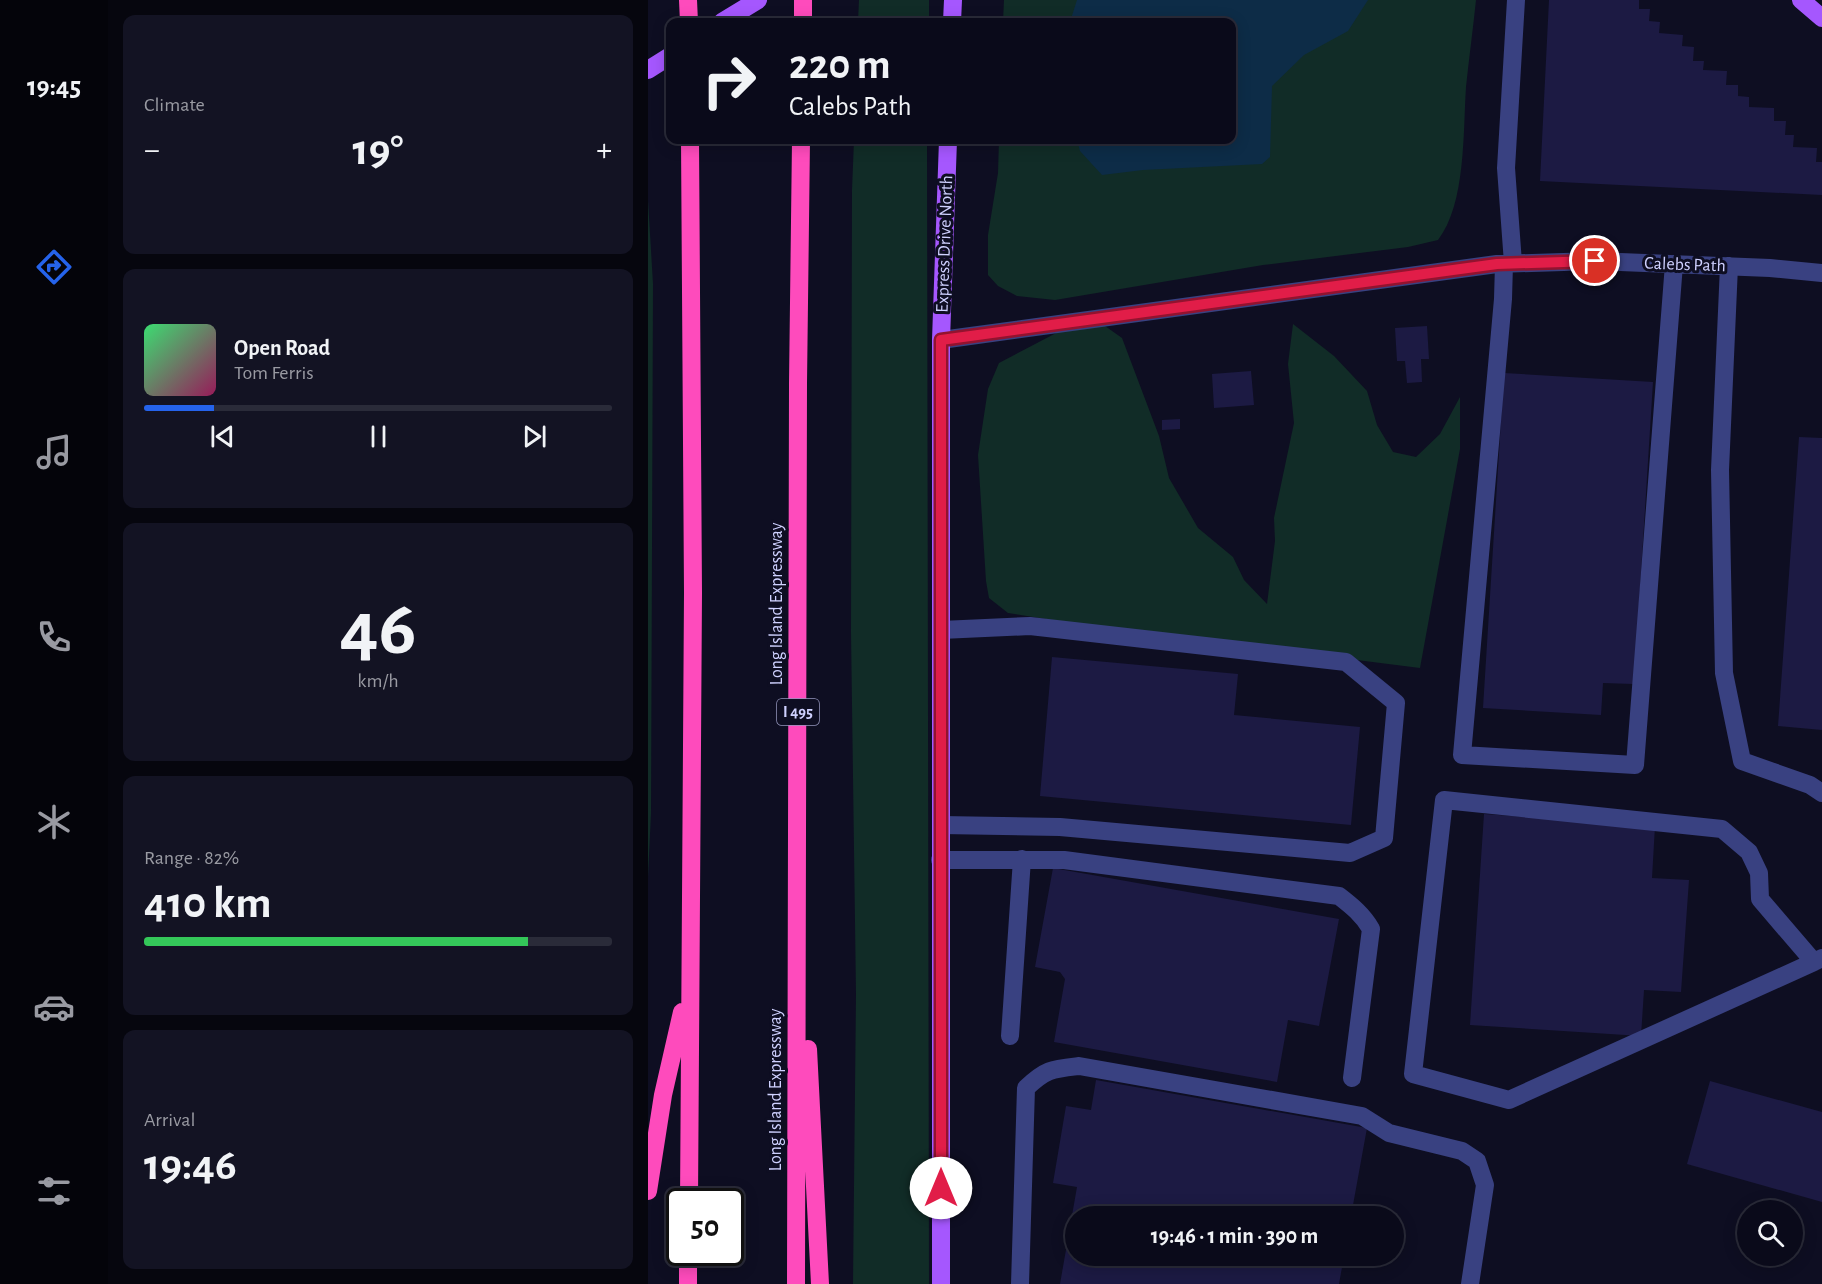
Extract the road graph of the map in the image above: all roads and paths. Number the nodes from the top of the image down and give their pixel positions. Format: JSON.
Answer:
{"nodes":[{"id":1,"x":688,"y":0,"type":"edge"},
{"id":2,"x":758,"y":0,"type":"edge"},
{"id":3,"x":803,"y":0,"type":"edge"},
{"id":4,"x":953,"y":0,"type":"edge"},
{"id":5,"x":1516,"y":0,"type":"edge"},
{"id":6,"x":1801,"y":0,"type":"edge"},
{"id":7,"x":689,"y":18,"type":"edge"},
{"id":8,"x":729,"y":18,"type":"edge"},
{"id":9,"x":803,"y":18,"type":"edge"},
{"id":10,"x":952,"y":18,"type":"edge"},
{"id":11,"x":1822,"y":18,"type":"edge"},
{"id":12,"x":666,"y":59,"type":"edge"},
{"id":13,"x":648,"y":70,"type":"edge"},
{"id":14,"x":690,"y":144,"type":"edge"},
{"id":15,"x":801,"y":144,"type":"edge"},
{"id":16,"x":948,"y":144,"type":"edge"},
{"id":17,"x":1508,"y":264,"type":"junction"},
{"id":18,"x":1674,"y":264,"type":"junction"},
{"id":19,"x":1729,"y":266,"type":"junction"},
{"id":20,"x":1822,"y":273,"type":"edge"},
{"id":21,"x":941,"y":340,"type":"junction"},
{"id":22,"x":941,"y":630,"type":"junction"},
{"id":23,"x":1822,"y":792,"type":"edge"},
{"id":24,"x":797,"y":825,"type":"junction"},
{"id":25,"x":940,"y":825,"type":"junction"},
{"id":26,"x":1022,"y":859,"type":"junction"},
{"id":27,"x":940,"y":860,"type":"junction"},
{"id":28,"x":1818,"y":960,"type":"edge"},
{"id":29,"x":690,"y":978,"type":"junction"},
{"id":30,"x":1010,"y":1036,"type":"dead end"},
{"id":31,"x":1352,"y":1078,"type":"dead end"},
{"id":32,"x":689,"y":1188,"type":"edge"},
{"id":33,"x":648,"y":1191,"type":"edge"},
{"id":34,"x":688,"y":1266,"type":"edge"},
{"id":35,"x":688,"y":1284,"type":"edge"},
{"id":36,"x":796,"y":1284,"type":"edge"},
{"id":37,"x":820,"y":1284,"type":"edge"},
{"id":38,"x":941,"y":1284,"type":"edge"},
{"id":39,"x":1020,"y":1284,"type":"edge"},
{"id":40,"x":1470,"y":1284,"type":"edge"}],
"edges":[{"from":1,"to":7,"type":"highway"},
{"from":2,"to":8,"type":"main road"},
{"from":3,"to":9,"type":"highway"},
{"from":4,"to":10,"type":"main road"},
{"from":5,"to":17,"type":"street"},
{"from":6,"to":11,"type":"main road"},
{"from":12,"to":13,"type":"main road"},
{"from":14,"to":29,"type":"highway"},
{"from":15,"to":24,"type":"highway","name":"Long Island Expressway","number":"I 495"},
{"from":16,"to":21,"type":"main road","name":"Express Drive North"},
{"from":17,"to":18,"type":"street","name":"Calebs Path"},
{"from":17,"to":18,"type":"street"},
{"from":17,"to":21,"type":"street","name":"Calebs Path"},
{"from":18,"to":19,"type":"street","name":"Calebs Path"},
{"from":19,"to":20,"type":"street","name":"Calebs Path"},
{"from":19,"to":23,"type":"street"},
{"from":21,"to":22,"type":"main road","name":"Express Drive North"},
{"from":22,"to":25,"type":"main road","name":"Express Drive North"},
{"from":22,"to":25,"type":"street"},
{"from":24,"to":36,"type":"highway","name":"Long Island Expressway","number":"I 495"},
{"from":24,"to":37,"type":"highway"},
{"from":25,"to":27,"type":"main road","name":"Express Drive North"},
{"from":26,"to":27,"type":"street"},
{"from":26,"to":30,"type":"street"},
{"from":26,"to":31,"type":"street"},
{"from":27,"to":38,"type":"main road","name":"Express Drive North"},
{"from":28,"to":28,"type":"street"},
{"from":29,"to":32,"type":"highway"},
{"from":29,"to":33,"type":"highway"},
{"from":34,"to":35,"type":"highway"},
{"from":39,"to":40,"type":"street"}]}
